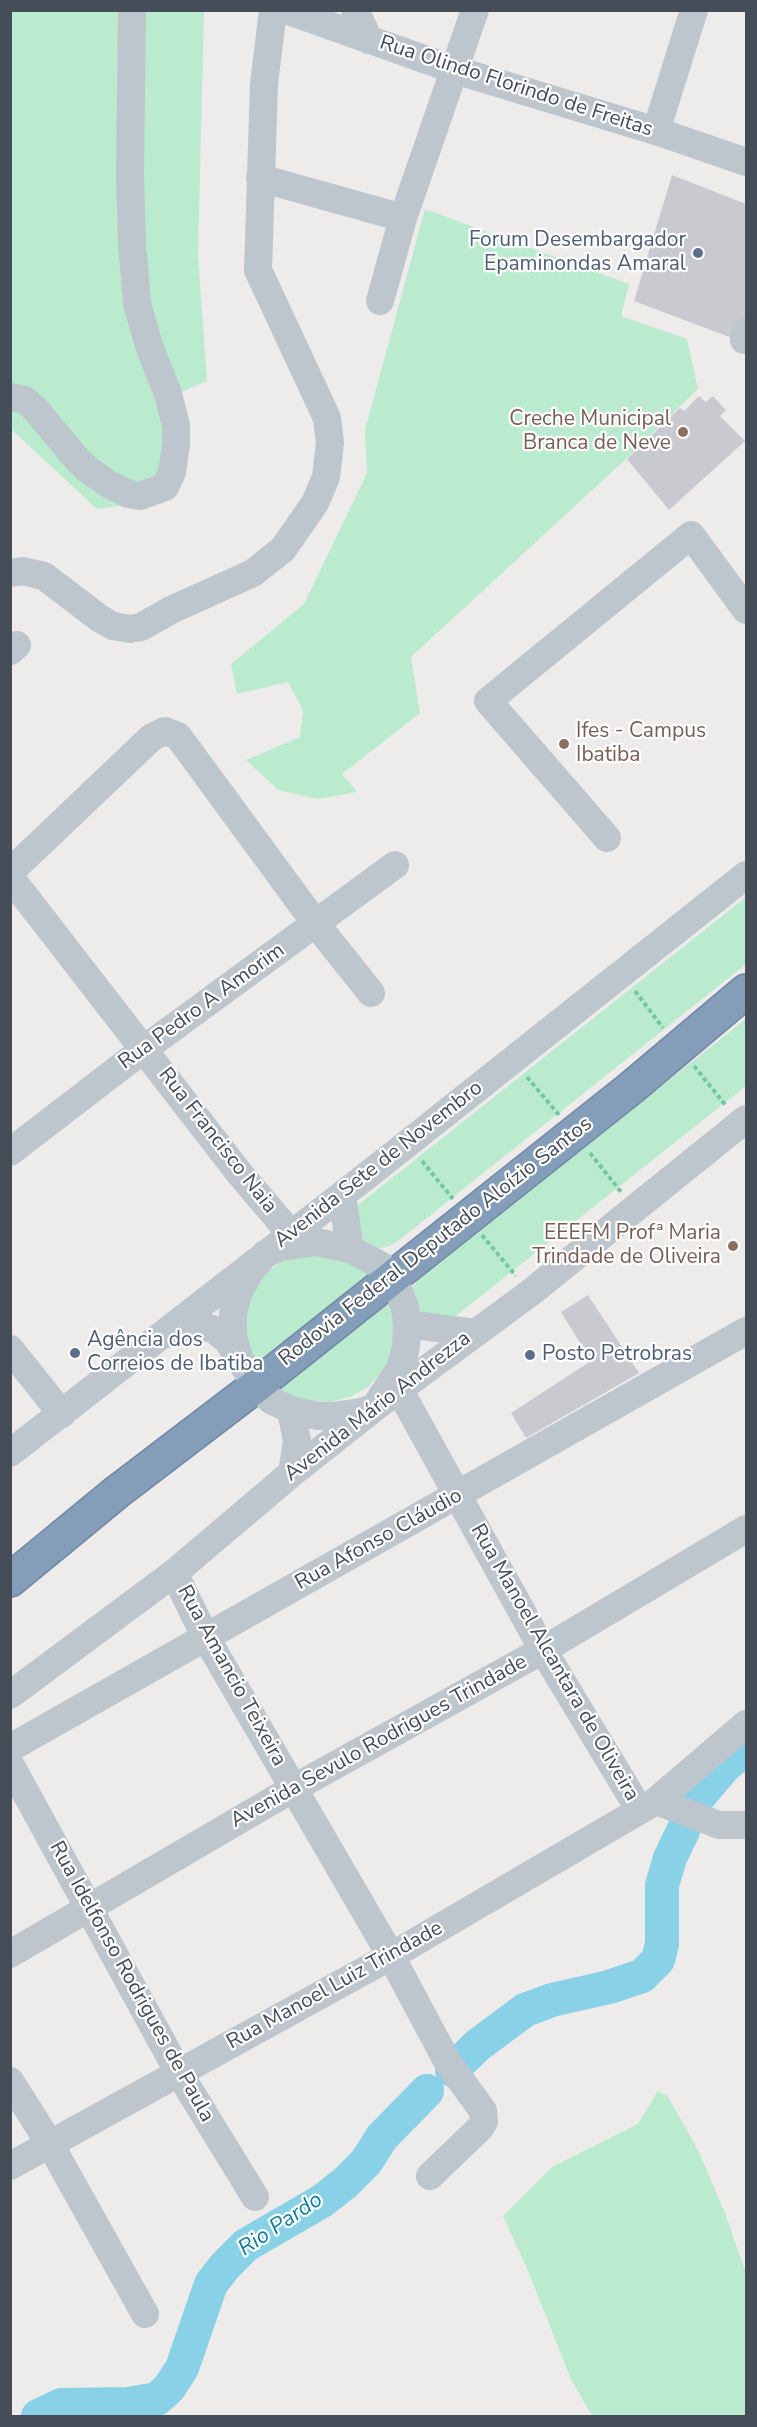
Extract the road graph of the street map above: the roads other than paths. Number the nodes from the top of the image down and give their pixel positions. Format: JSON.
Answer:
{"nodes":[{"id":1,"x":132,"y":10,"type":"edge"},
{"id":2,"x":273,"y":10,"type":"edge"},
{"id":3,"x":286,"y":10,"type":"edge"},
{"id":4,"x":355,"y":10,"type":"edge"},
{"id":5,"x":475,"y":10,"type":"edge"},
{"id":6,"x":694,"y":10,"type":"edge"},
{"id":7,"x":369,"y":40,"type":"junction"},
{"id":8,"x":455,"y":70,"type":"junction"},
{"id":9,"x":656,"y":131,"type":"junction"},
{"id":10,"x":747,"y":162,"type":"edge"},
{"id":11,"x":260,"y":178,"type":"junction"},
{"id":12,"x":403,"y":218,"type":"junction"},
{"id":13,"x":380,"y":301,"type":"dead end"},
{"id":14,"x":10,"y":397,"type":"edge"},
{"id":15,"x":10,"y":573,"type":"edge"},
{"id":16,"x":747,"y":610,"type":"edge"},
{"id":17,"x":607,"y":838,"type":"dead end"},
{"id":18,"x":395,"y":865,"type":"dead end"},
{"id":19,"x":10,"y":872,"type":"edge"},
{"id":20,"x":747,"y":875,"type":"edge"},
{"id":21,"x":10,"y":877,"type":"edge"},
{"id":22,"x":316,"y":924,"type":"junction"},
{"id":23,"x":747,"y":991,"type":"edge"},
{"id":24,"x":371,"y":993,"type":"dead end"},
{"id":25,"x":144,"y":1049,"type":"junction"},
{"id":26,"x":747,"y":1119,"type":"edge"},
{"id":27,"x":10,"y":1152,"type":"edge"},
{"id":28,"x":342,"y":1195,"type":"junction"},
{"id":29,"x":291,"y":1234,"type":"junction"},
{"id":30,"x":350,"y":1249,"type":"junction"},
{"id":31,"x":265,"y":1254,"type":"junction"},
{"id":32,"x":393,"y":1276,"type":"junction"},
{"id":33,"x":407,"y":1324,"type":"junction"},
{"id":34,"x":747,"y":1330,"type":"edge"},
{"id":35,"x":475,"y":1333,"type":"junction"},
{"id":36,"x":158,"y":1339,"type":"junction"},
{"id":37,"x":10,"y":1349,"type":"edge"},
{"id":38,"x":239,"y":1358,"type":"junction"},
{"id":39,"x":256,"y":1386,"type":"junction"},
{"id":40,"x":400,"y":1391,"type":"junction"},
{"id":41,"x":374,"y":1408,"type":"junction"},
{"id":42,"x":291,"y":1410,"type":"junction"},
{"id":43,"x":63,"y":1414,"type":"junction"},
{"id":44,"x":10,"y":1453,"type":"edge"},
{"id":45,"x":292,"y":1473,"type":"junction"},
{"id":46,"x":458,"y":1496,"type":"junction"},
{"id":47,"x":747,"y":1529,"type":"edge"},
{"id":48,"x":174,"y":1573,"type":"junction"},
{"id":49,"x":10,"y":1580,"type":"edge"},
{"id":50,"x":206,"y":1636,"type":"junction"},
{"id":51,"x":543,"y":1650,"type":"junction"},
{"id":52,"x":10,"y":1695,"type":"edge"},
{"id":53,"x":747,"y":1724,"type":"edge"},
{"id":54,"x":10,"y":1748,"type":"edge"},
{"id":55,"x":10,"y":1764,"type":"edge"},
{"id":56,"x":294,"y":1788,"type":"junction"},
{"id":57,"x":662,"y":1807,"type":"junction"},
{"id":58,"x":747,"y":1825,"type":"edge"},
{"id":59,"x":88,"y":1908,"type":"junction"},
{"id":60,"x":10,"y":1954,"type":"edge"},
{"id":61,"x":391,"y":1956,"type":"junction"},
{"id":62,"x":179,"y":2073,"type":"junction"},
{"id":63,"x":10,"y":2081,"type":"edge"},
{"id":64,"x":50,"y":2144,"type":"junction"},
{"id":65,"x":10,"y":2166,"type":"edge"},
{"id":66,"x":430,"y":2176,"type":"dead end"},
{"id":67,"x":255,"y":2197,"type":"dead end"},
{"id":68,"x":145,"y":2314,"type":"dead end"}],
"edges":[{"from":1,"to":14,"type":"street"},
{"from":2,"to":11,"type":"street"},
{"from":3,"to":7,"type":"street","name":"Rua Olindo Florindo de Freitas"},
{"from":4,"to":7,"type":"street"},
{"from":5,"to":8,"type":"street"},
{"from":6,"to":9,"type":"street"},
{"from":7,"to":8,"type":"street","name":"Rua Olindo Florindo de Freitas"},
{"from":8,"to":9,"type":"street","name":"Rua Olindo Florindo de Freitas"},
{"from":8,"to":12,"type":"street"},
{"from":9,"to":10,"type":"street","name":"Rua Olindo Florindo de Freitas"},
{"from":11,"to":12,"type":"street"},
{"from":11,"to":15,"type":"street"},
{"from":12,"to":13,"type":"street"},
{"from":16,"to":17,"type":"street"},
{"from":18,"to":22,"type":"street","name":"Rua Pedro A Amorim"},
{"from":19,"to":22,"type":"street"},
{"from":20,"to":28,"type":"street","name":"Avenida Sete de Novembro"},
{"from":21,"to":25,"type":"street","name":"Rua Francisco Naia"},
{"from":22,"to":24,"type":"street"},
{"from":22,"to":25,"type":"street","name":"Rua Pedro A Amorim"},
{"from":23,"to":32,"type":"highway","name":"Rodovia Federal Deputado Aloízio Santos"},
{"from":25,"to":27,"type":"street","name":"Rua Pedro A Amorim"},
{"from":25,"to":29,"type":"street","name":"Rua Francisco Naia"},
{"from":26,"to":35,"type":"street","name":"Avenida Mário Andrezza"},
{"from":28,"to":29,"type":"street","name":"Avenida Sete de Novembro"},
{"from":28,"to":30,"type":"street"},
{"from":29,"to":31,"type":"street","name":"Avenida Sete de Novembro"},
{"from":30,"to":31,"type":"street"},
{"from":30,"to":32,"type":"street"},
{"from":31,"to":36,"type":"street","name":"Avenida Sete de Novembro"},
{"from":31,"to":38,"type":"street"},
{"from":32,"to":33,"type":"street"},
{"from":32,"to":39,"type":"highway","name":"Rodovia Federal Deputado Aloízio Santos"},
{"from":33,"to":35,"type":"street"},
{"from":33,"to":41,"type":"street"},
{"from":34,"to":46,"type":"street","name":"Rua Afonso Cláudio"},
{"from":35,"to":40,"type":"street","name":"Avenida Mário Andrezza"},
{"from":36,"to":38,"type":"street"},
{"from":36,"to":43,"type":"street","name":"Avenida Sete de Novembro"},
{"from":37,"to":43,"type":"street"},
{"from":38,"to":39,"type":"street"},
{"from":39,"to":42,"type":"street"},
{"from":39,"to":49,"type":"highway","name":"Rodovia Federal Deputado Aloízio Santos"},
{"from":40,"to":41,"type":"street","name":"Avenida Mário Andrezza"},
{"from":40,"to":46,"type":"street","name":"Rua Manoel Alcantara de Oliveira"},
{"from":41,"to":42,"type":"street"},
{"from":41,"to":45,"type":"street","name":"Avenida Mário Andrezza"},
{"from":42,"to":45,"type":"street"},
{"from":43,"to":44,"type":"street","name":"Avenida Sete de Novembro"},
{"from":45,"to":48,"type":"street","name":"Avenida Mário Andrezza"},
{"from":46,"to":50,"type":"street","name":"Rua Afonso Cláudio"},
{"from":46,"to":51,"type":"street","name":"Rua Manoel Alcantara de Oliveira"},
{"from":47,"to":51,"type":"street","name":"Avenida Sevulo Rodrigues Trindade"},
{"from":48,"to":50,"type":"street","name":"Rua Amancio Teixeira"},
{"from":48,"to":52,"type":"street","name":"Avenida Mário Andrezza"},
{"from":50,"to":54,"type":"street","name":"Rua Afonso Cláudio"},
{"from":50,"to":56,"type":"street","name":"Rua Amancio Teixeira"},
{"from":51,"to":56,"type":"street","name":"Avenida Sevulo Rodrigues Trindade"},
{"from":51,"to":57,"type":"street","name":"Rua Manoel Alcantara de Oliveira"},
{"from":53,"to":57,"type":"street","name":"Rua Manoel Luiz Trindade"},
{"from":55,"to":59,"type":"street","name":"Rua Idelfonso Rodrigues de Paula"},
{"from":56,"to":59,"type":"street","name":"Avenida Sevulo Rodrigues Trindade"},
{"from":56,"to":61,"type":"street","name":"Rua Amancio Teixeira"},
{"from":57,"to":58,"type":"street"},
{"from":57,"to":61,"type":"street","name":"Rua Manoel Luiz Trindade"},
{"from":59,"to":60,"type":"street","name":"Avenida Sevulo Rodrigues Trindade"},
{"from":59,"to":62,"type":"street","name":"Rua Idelfonso Rodrigues de Paula"},
{"from":61,"to":62,"type":"street","name":"Rua Manoel Luiz Trindade"},
{"from":61,"to":66,"type":"street","name":"Rua Amancio Teixeira"},
{"from":62,"to":64,"type":"street","name":"Rua Manoel Luiz Trindade"},
{"from":62,"to":67,"type":"street","name":"Rua Idelfonso Rodrigues de Paula"},
{"from":63,"to":64,"type":"street"},
{"from":64,"to":65,"type":"street","name":"Rua Manoel Luiz Trindade"},
{"from":64,"to":68,"type":"street"}]}
